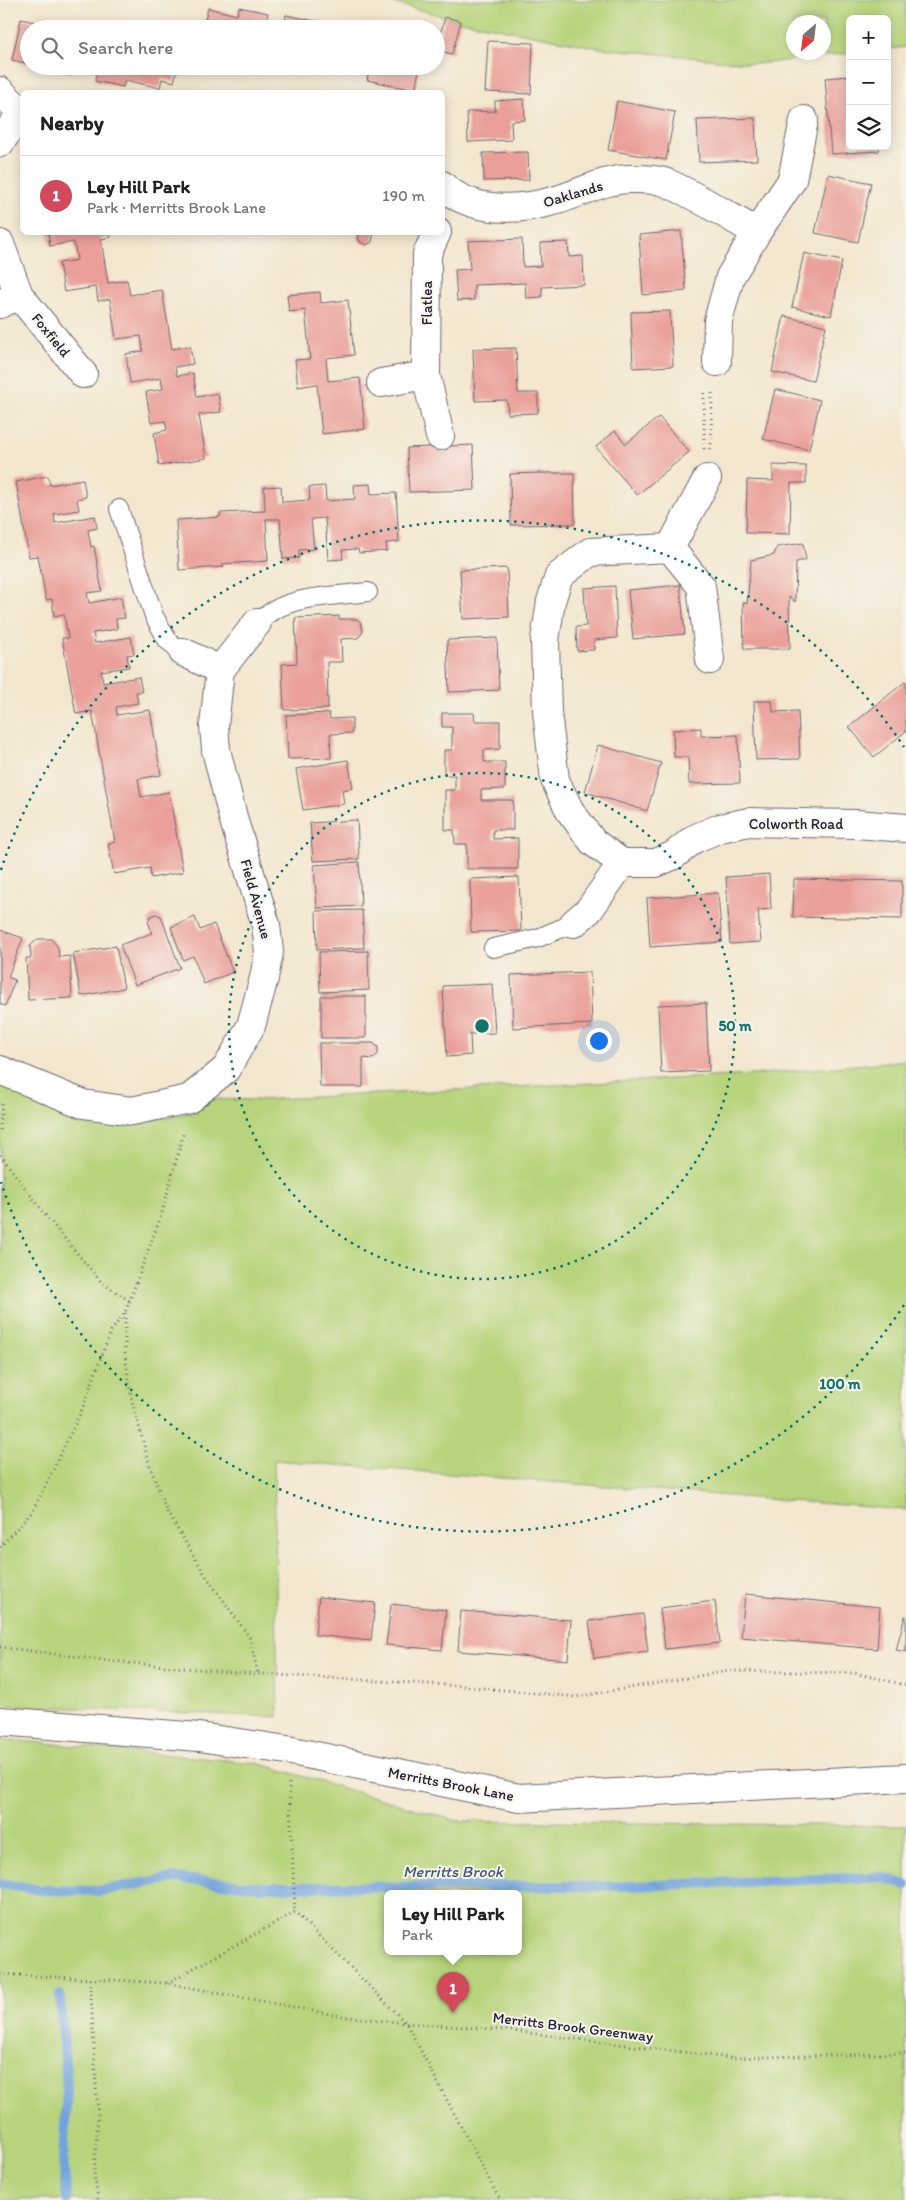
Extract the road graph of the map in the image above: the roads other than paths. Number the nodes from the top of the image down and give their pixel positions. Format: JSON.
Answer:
{"nodes":[{"id":1,"x":0,"y":91,"type":"edge"},
{"id":2,"x":20,"y":111,"type":"edge"},
{"id":3,"x":20,"y":116,"type":"edge"},
{"id":4,"x":804,"y":120,"type":"dead end"},
{"id":5,"x":0,"y":143,"type":"edge"},
{"id":6,"x":446,"y":200,"type":"edge"},
{"id":7,"x":757,"y":232,"type":"junction"},
{"id":8,"x":435,"y":235,"type":"edge"},
{"id":9,"x":0,"y":244,"type":"edge"},
{"id":10,"x":9,"y":300,"type":"edge"},
{"id":11,"x":714,"y":373,"type":"road end"},
{"id":12,"x":83,"y":374,"type":"dead end"},
{"id":13,"x":426,"y":375,"type":"junction"},
{"id":14,"x":381,"y":383,"type":"dead end"},
{"id":15,"x":440,"y":436,"type":"dead end"},
{"id":16,"x":707,"y":479,"type":"road end"},
{"id":17,"x":120,"y":509,"type":"dead end"},
{"id":18,"x":670,"y":548,"type":"junction"},
{"id":19,"x":368,"y":592,"type":"dead end"},
{"id":20,"x":257,"y":623,"type":"joint"},
{"id":21,"x":183,"y":652,"type":"joint"},
{"id":22,"x":710,"y":660,"type":"dead end"},
{"id":23,"x":220,"y":670,"type":"junction"},
{"id":24,"x":906,"y":828,"type":"edge"},
{"id":25,"x":622,"y":864,"type":"junction"},
{"id":26,"x":574,"y":922,"type":"joint"},
{"id":27,"x":493,"y":948,"type":"dead end"},
{"id":28,"x":0,"y":1070,"type":"edge"},
{"id":29,"x":0,"y":1721,"type":"edge"},
{"id":30,"x":906,"y":1778,"type":"edge"}],
"edges":[{"from":1,"to":2,"type":"street"},
{"from":3,"to":5,"type":"street"},
{"from":4,"to":7,"type":"street"},
{"from":6,"to":7,"type":"street","name":"Oaklands"},
{"from":7,"to":11,"type":"street"},
{"from":8,"to":13,"type":"street","name":"Flatlea"},
{"from":9,"to":10,"type":"street","name":"Foxfield"},
{"from":10,"to":12,"type":"street","name":"Foxfield"},
{"from":13,"to":14,"type":"street"},
{"from":13,"to":15,"type":"street","name":"Flatlea"},
{"from":16,"to":18,"type":"street"},
{"from":17,"to":21,"type":"lane"},
{"from":18,"to":22,"type":"street"},
{"from":18,"to":25,"type":"street"},
{"from":19,"to":20,"type":"lane"},
{"from":20,"to":23,"type":"street"},
{"from":21,"to":23,"type":"street"},
{"from":23,"to":28,"type":"street","name":"Field Avenue"},
{"from":24,"to":25,"type":"street","name":"Colworth Road"},
{"from":25,"to":26,"type":"street"},
{"from":26,"to":27,"type":"lane"},
{"from":29,"to":30,"type":"street","name":"Merritts Brook Lane"}]}
